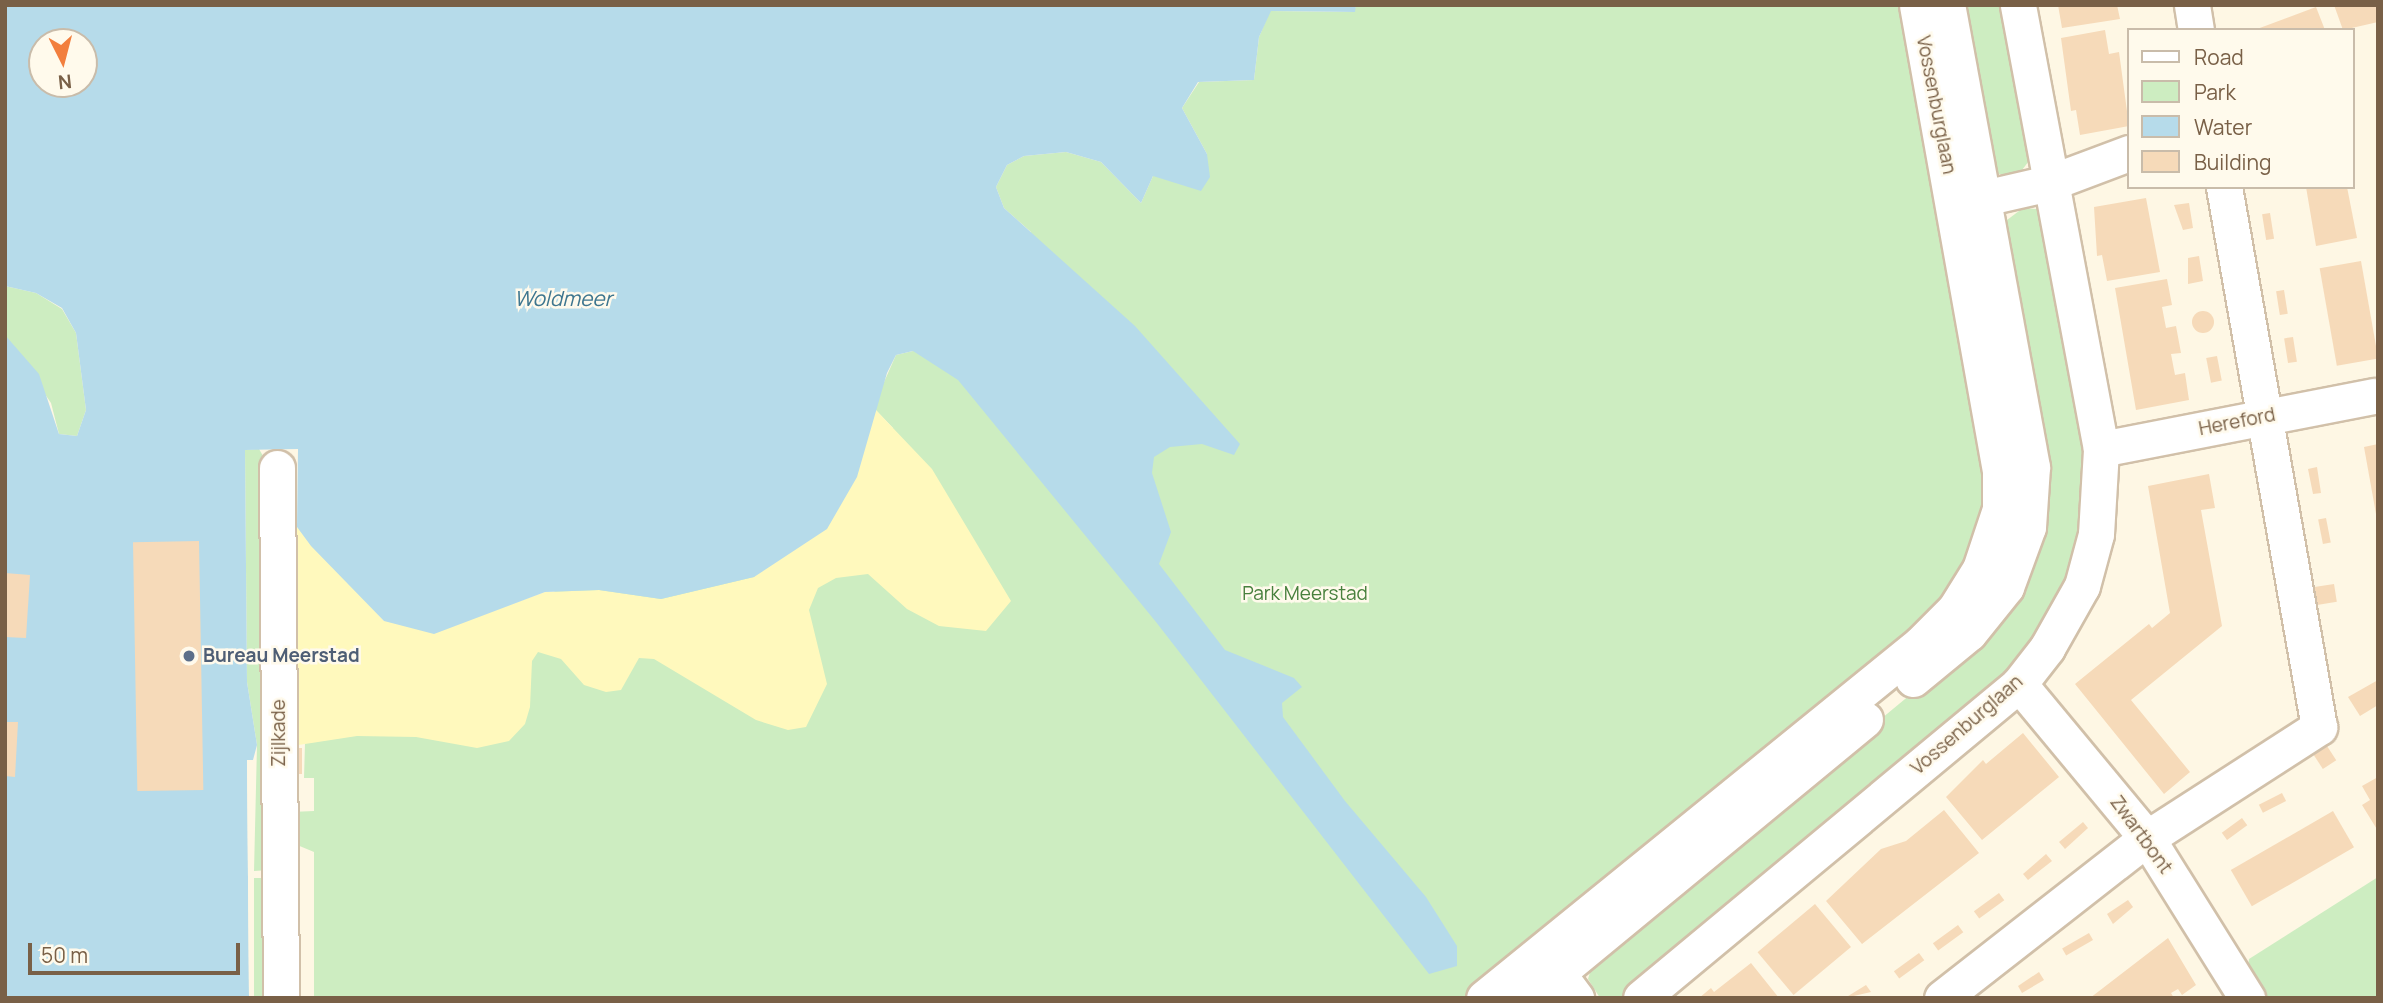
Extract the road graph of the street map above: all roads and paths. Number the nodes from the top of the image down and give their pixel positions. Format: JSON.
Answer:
{"nodes":[{"id":1,"x":1917,"y":5,"type":"edge"},
{"id":2,"x":1947,"y":5,"type":"edge"},
{"id":3,"x":2018,"y":5,"type":"edge"},
{"id":4,"x":2192,"y":5,"type":"edge"},
{"id":5,"x":2196,"y":28,"type":"edge"},
{"id":6,"x":2128,"y":153,"type":"edge"},
{"id":7,"x":2049,"y":183,"type":"junction"},
{"id":8,"x":2224,"y":189,"type":"edge"},
{"id":9,"x":1969,"y":201,"type":"junction"},
{"id":10,"x":2374,"y":397,"type":"dead end"},
{"id":11,"x":2265,"y":416,"type":"junction"},
{"id":12,"x":2101,"y":449,"type":"junction"},
{"id":13,"x":277,"y":468,"type":"dead end"},
{"id":14,"x":2019,"y":684,"type":"junction"},
{"id":15,"x":2147,"y":838,"type":"junction"},
{"id":16,"x":1558,"y":973,"type":"edge"},
{"id":17,"x":281,"y":998,"type":"edge"},
{"id":18,"x":1483,"y":998,"type":"edge"},
{"id":19,"x":1527,"y":998,"type":"edge"},
{"id":20,"x":1641,"y":998,"type":"edge"},
{"id":21,"x":1942,"y":998,"type":"edge"},
{"id":22,"x":2247,"y":998,"type":"edge"}],
"edges":[{"from":1,"to":9,"type":"street","name":"Vossenburglaan"},
{"from":2,"to":9,"type":"street","name":"Vossenburglaan"},
{"from":3,"to":7,"type":"street","name":"Vossenburglaan"},
{"from":4,"to":5,"type":"street"},
{"from":6,"to":7,"type":"street"},
{"from":7,"to":9,"type":"street"},
{"from":7,"to":12,"type":"street","name":"Vossenburglaan"},
{"from":8,"to":11,"type":"street"},
{"from":9,"to":16,"type":"street","name":"Vossenburglaan"},
{"from":10,"to":11,"type":"street","name":"Hereford"},
{"from":11,"to":12,"type":"street","name":"Hereford"},
{"from":11,"to":15,"type":"street"},
{"from":12,"to":14,"type":"street","name":"Vossenburglaan"},
{"from":13,"to":17,"type":"street","name":"Zijlkade"},
{"from":14,"to":15,"type":"street","name":"Zwartbont"},
{"from":14,"to":20,"type":"street","name":"Vossenburglaan"},
{"from":15,"to":21,"type":"street"},
{"from":15,"to":22,"type":"street","name":"Zwartbont"},
{"from":16,"to":18,"type":"street","name":"Vossenburglaan"},
{"from":16,"to":19,"type":"street","name":"Vossenburglaan"}]}
